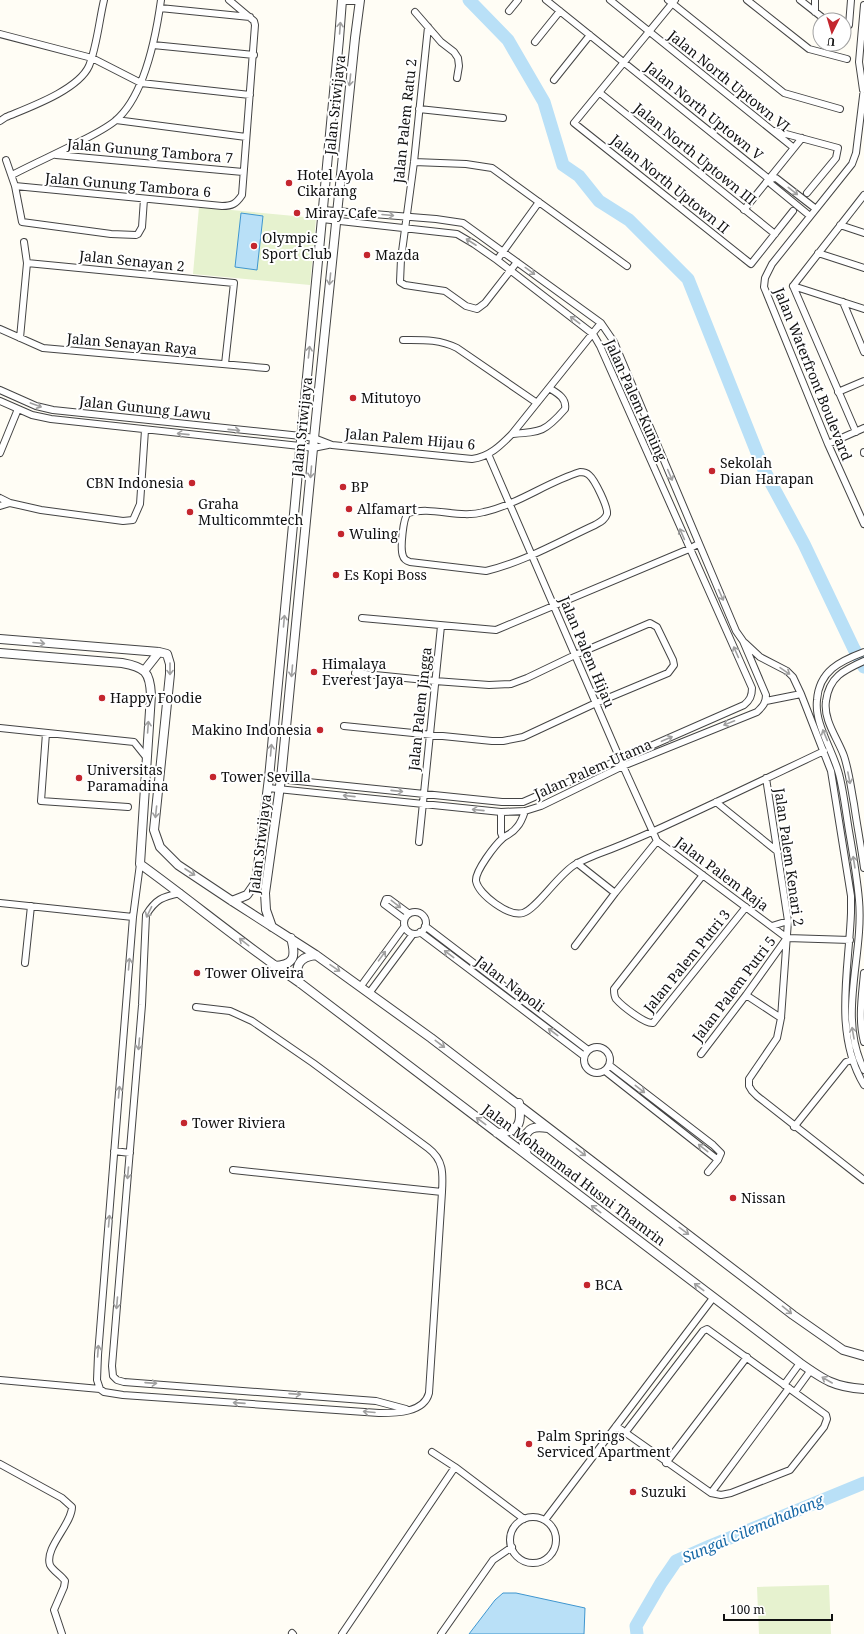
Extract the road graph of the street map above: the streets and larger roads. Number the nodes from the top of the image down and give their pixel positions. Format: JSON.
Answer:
{"nodes":[{"id":1,"x":104,"y":0,"type":"edge"},
{"id":2,"x":161,"y":0,"type":"edge"},
{"id":3,"x":229,"y":0,"type":"edge"},
{"id":4,"x":342,"y":0,"type":"edge"},
{"id":5,"x":345,"y":0,"type":"edge"},
{"id":6,"x":359,"y":0,"type":"edge"},
{"id":7,"x":518,"y":0,"type":"edge"},
{"id":8,"x":546,"y":0,"type":"edge"},
{"id":9,"x":610,"y":0,"type":"edge"},
{"id":10,"x":747,"y":0,"type":"edge"},
{"id":11,"x":800,"y":0,"type":"edge"},
{"id":12,"x":815,"y":0,"type":"edge"},
{"id":13,"x":851,"y":0,"type":"edge"},
{"id":14,"x":672,"y":1,"type":"edge"},
{"id":15,"x":864,"y":6,"type":"edge"},
{"id":16,"x":160,"y":8,"type":"junction"},
{"id":17,"x":509,"y":11,"type":"dead end"},
{"id":18,"x":560,"y":11,"type":"junction"},
{"id":19,"x":414,"y":12,"type":"dead end"},
{"id":20,"x":815,"y":12,"type":"joint"},
{"id":21,"x":849,"y":12,"type":"edge"},
{"id":22,"x":250,"y":17,"type":"junction"},
{"id":23,"x":428,"y":28,"type":"junction"},
{"id":24,"x":649,"y":32,"type":"junction"},
{"id":25,"x":0,"y":34,"type":"edge"},
{"id":26,"x":590,"y":35,"type":"junction"},
{"id":27,"x":535,"y":42,"type":"dead end"},
{"id":28,"x":153,"y":46,"type":"junction"},
{"id":29,"x":254,"y":55,"type":"junction"},
{"id":30,"x":92,"y":58,"type":"junction"},
{"id":31,"x":847,"y":59,"type":"dead end"},
{"id":32,"x":624,"y":62,"type":"junction"},
{"id":33,"x":457,"y":78,"type":"dead end"},
{"id":34,"x":554,"y":80,"type":"dead end"},
{"id":35,"x":141,"y":83,"type":"junction"},
{"id":36,"x":864,"y":89,"type":"edge"},
{"id":37,"x":600,"y":93,"type":"junction"},
{"id":38,"x":250,"y":95,"type":"junction"},
{"id":39,"x":419,"y":109,"type":"junction"},
{"id":40,"x":840,"y":109,"type":"dead end"},
{"id":41,"x":3,"y":117,"type":"edge"},
{"id":42,"x":503,"y":118,"type":"dead end"},
{"id":43,"x":116,"y":120,"type":"junction"},
{"id":44,"x":0,"y":121,"type":"edge"},
{"id":45,"x":772,"y":130,"type":"junction"},
{"id":46,"x":246,"y":137,"type":"junction"},
{"id":47,"x":802,"y":138,"type":"junction"},
{"id":48,"x":794,"y":148,"type":"junction"},
{"id":49,"x":55,"y":154,"type":"junction"},
{"id":50,"x":6,"y":160,"type":"dead end"},
{"id":51,"x":414,"y":162,"type":"junction"},
{"id":52,"x":243,"y":172,"type":"junction"},
{"id":53,"x":12,"y":174,"type":"junction"},
{"id":54,"x":769,"y":179,"type":"junction"},
{"id":55,"x":15,"y":186,"type":"junction"},
{"id":56,"x":807,"y":193,"type":"dead end"},
{"id":57,"x":863,"y":198,"type":"edge"},
{"id":58,"x":144,"y":199,"type":"junction"},
{"id":59,"x":539,"y":202,"type":"junction"},
{"id":60,"x":816,"y":209,"type":"junction"},
{"id":61,"x":744,"y":210,"type":"junction"},
{"id":62,"x":337,"y":211,"type":"junction"},
{"id":63,"x":793,"y":211,"type":"dead end"},
{"id":64,"x":322,"y":214,"type":"junction"},
{"id":65,"x":810,"y":216,"type":"junction"},
{"id":66,"x":406,"y":217,"type":"junction"},
{"id":67,"x":337,"y":220,"type":"junction"},
{"id":68,"x":840,"y":225,"type":"junction"},
{"id":69,"x":405,"y":228,"type":"junction"},
{"id":70,"x":864,"y":233,"type":"edge"},
{"id":71,"x":775,"y":234,"type":"junction"},
{"id":72,"x":24,"y":242,"type":"dead end"},
{"id":73,"x":502,"y":251,"type":"junction"},
{"id":74,"x":818,"y":253,"type":"junction"},
{"id":75,"x":497,"y":260,"type":"junction"},
{"id":76,"x":517,"y":262,"type":"junction"},
{"id":77,"x":27,"y":263,"type":"junction"},
{"id":78,"x":627,"y":266,"type":"dead end"},
{"id":79,"x":864,"y":268,"type":"edge"},
{"id":80,"x":510,"y":271,"type":"junction"},
{"id":81,"x":793,"y":286,"type":"junction"},
{"id":82,"x":842,"y":302,"type":"junction"},
{"id":83,"x":864,"y":309,"type":"edge"},
{"id":84,"x":601,"y":323,"type":"junction"},
{"id":85,"x":0,"y":329,"type":"edge"},
{"id":86,"x":593,"y":334,"type":"junction"},
{"id":87,"x":20,"y":338,"type":"junction"},
{"id":88,"x":403,"y":340,"type":"dead end"},
{"id":89,"x":864,"y":352,"type":"edge"},
{"id":90,"x":225,"y":364,"type":"junction"},
{"id":91,"x":266,"y":368,"type":"dead end"},
{"id":92,"x":864,"y":381,"type":"edge"},
{"id":93,"x":549,"y":388,"type":"junction"},
{"id":94,"x":0,"y":390,"type":"edge"},
{"id":95,"x":838,"y":392,"type":"junction"},
{"id":96,"x":0,"y":401,"type":"edge"},
{"id":97,"x":537,"y":403,"type":"junction"},
{"id":98,"x":18,"y":409,"type":"junction"},
{"id":99,"x":864,"y":428,"type":"edge"},
{"id":100,"x":145,"y":430,"type":"junction"},
{"id":101,"x":856,"y":432,"type":"junction"},
{"id":102,"x":512,"y":434,"type":"junction"},
{"id":103,"x":301,"y":436,"type":"junction"},
{"id":104,"x":314,"y":438,"type":"junction"},
{"id":105,"x":330,"y":444,"type":"junction"},
{"id":106,"x":828,"y":444,"type":"junction"},
{"id":107,"x":300,"y":446,"type":"junction"},
{"id":108,"x":313,"y":448,"type":"junction"},
{"id":109,"x":0,"y":453,"type":"edge"},
{"id":110,"x":488,"y":454,"type":"junction"},
{"id":111,"x":0,"y":498,"type":"edge"},
{"id":112,"x":10,"y":503,"type":"junction"},
{"id":113,"x":510,"y":504,"type":"junction"},
{"id":114,"x":0,"y":506,"type":"edge"},
{"id":115,"x":864,"y":524,"type":"edge"},
{"id":116,"x":698,"y":544,"type":"junction"},
{"id":117,"x":689,"y":549,"type":"junction"},
{"id":118,"x":532,"y":555,"type":"junction"},
{"id":119,"x":554,"y":606,"type":"junction"},
{"id":120,"x":362,"y":618,"type":"dead end"},
{"id":121,"x":441,"y":626,"type":"junction"},
{"id":122,"x":0,"y":639,"type":"edge"},
{"id":123,"x":743,"y":641,"type":"junction"},
{"id":124,"x":159,"y":652,"type":"junction"},
{"id":125,"x":864,"y":652,"type":"edge"},
{"id":126,"x":0,"y":653,"type":"edge"},
{"id":127,"x":575,"y":655,"type":"junction"},
{"id":128,"x":864,"y":661,"type":"edge"},
{"id":129,"x":144,"y":671,"type":"junction"},
{"id":130,"x":355,"y":673,"type":"dead end"},
{"id":131,"x":435,"y":681,"type":"junction"},
{"id":132,"x":752,"y":688,"type":"joint"},
{"id":133,"x":801,"y":694,"type":"junction"},
{"id":134,"x":596,"y":703,"type":"junction"},
{"id":135,"x":765,"y":703,"type":"junction"},
{"id":136,"x":344,"y":726,"type":"dead end"},
{"id":137,"x":0,"y":728,"type":"edge"},
{"id":138,"x":46,"y":732,"type":"junction"},
{"id":139,"x":430,"y":734,"type":"junction"},
{"id":140,"x":824,"y":751,"type":"junction"},
{"id":141,"x":146,"y":757,"type":"junction"},
{"id":142,"x":620,"y":759,"type":"junction"},
{"id":143,"x":623,"y":766,"type":"junction"},
{"id":144,"x":269,"y":778,"type":"junction"},
{"id":145,"x":766,"y":778,"type":"junction"},
{"id":146,"x":285,"y":779,"type":"junction"},
{"id":147,"x":268,"y":788,"type":"junction"},
{"id":148,"x":284,"y":790,"type":"junction"},
{"id":149,"x":423,"y":793,"type":"junction"},
{"id":150,"x":716,"y":802,"type":"junction"},
{"id":151,"x":423,"y":804,"type":"junction"},
{"id":152,"x":128,"y":807,"type":"dead end"},
{"id":153,"x":525,"y":811,"type":"junction"},
{"id":154,"x":501,"y":812,"type":"junction"},
{"id":155,"x":653,"y":832,"type":"junction"},
{"id":156,"x":503,"y":838,"type":"junction"},
{"id":157,"x":657,"y":841,"type":"junction"},
{"id":158,"x":418,"y":842,"type":"dead end"},
{"id":159,"x":778,"y":852,"type":"junction"},
{"id":160,"x":577,"y":863,"type":"junction"},
{"id":161,"x":140,"y":864,"type":"junction"},
{"id":162,"x":864,"y":868,"type":"edge"},
{"id":163,"x":703,"y":875,"type":"junction"},
{"id":164,"x":180,"y":892,"type":"junction"},
{"id":165,"x":614,"y":893,"type":"junction"},
{"id":166,"x":232,"y":901,"type":"junction"},
{"id":167,"x":0,"y":903,"type":"edge"},
{"id":168,"x":31,"y":906,"type":"junction"},
{"id":169,"x":746,"y":908,"type":"junction"},
{"id":170,"x":408,"y":914,"type":"junction"},
{"id":171,"x":133,"y":917,"type":"junction"},
{"id":172,"x":404,"y":919,"type":"junction"},
{"id":173,"x":788,"y":921,"type":"junction"},
{"id":174,"x":404,"y":926,"type":"junction"},
{"id":175,"x":425,"y":926,"type":"junction"},
{"id":176,"x":772,"y":926,"type":"junction"},
{"id":177,"x":272,"y":927,"type":"junction"},
{"id":178,"x":420,"y":932,"type":"junction"},
{"id":179,"x":413,"y":934,"type":"junction"},
{"id":180,"x":291,"y":938,"type":"junction"},
{"id":181,"x":787,"y":938,"type":"junction"},
{"id":182,"x":850,"y":940,"type":"junction"},
{"id":183,"x":575,"y":946,"type":"dead end"},
{"id":184,"x":316,"y":955,"type":"junction"},
{"id":185,"x":25,"y":963,"type":"dead end"},
{"id":186,"x":274,"y":966,"type":"junction"},
{"id":187,"x":864,"y":973,"type":"edge"},
{"id":188,"x":300,"y":983,"type":"junction"},
{"id":189,"x":361,"y":986,"type":"junction"},
{"id":190,"x":370,"y":992,"type":"junction"},
{"id":191,"x":746,"y":995,"type":"junction"},
{"id":192,"x":196,"y":1007,"type":"dead end"},
{"id":193,"x":781,"y":1018,"type":"junction"},
{"id":194,"x":864,"y":1042,"type":"edge"},
{"id":195,"x":588,"y":1050,"type":"junction"},
{"id":196,"x":701,"y":1054,"type":"dead end"},
{"id":197,"x":584,"y":1056,"type":"junction"},
{"id":198,"x":852,"y":1060,"type":"junction"},
{"id":199,"x":609,"y":1065,"type":"junction"},
{"id":200,"x":864,"y":1070,"type":"edge"},
{"id":201,"x":605,"y":1071,"type":"junction"},
{"id":202,"x":864,"y":1085,"type":"edge"},
{"id":203,"x":519,"y":1103,"type":"junction"},
{"id":204,"x":794,"y":1127,"type":"junction"},
{"id":205,"x":550,"y":1128,"type":"junction"},
{"id":206,"x":498,"y":1133,"type":"junction"},
{"id":207,"x":114,"y":1151,"type":"junction"},
{"id":208,"x":130,"y":1153,"type":"junction"},
{"id":209,"x":528,"y":1158,"type":"junction"},
{"id":210,"x":718,"y":1160,"type":"junction"},
{"id":211,"x":233,"y":1170,"type":"dead end"},
{"id":212,"x":708,"y":1172,"type":"dead end"},
{"id":213,"x":864,"y":1180,"type":"edge"},
{"id":214,"x":442,"y":1192,"type":"junction"},
{"id":215,"x":713,"y":1298,"type":"junction"},
{"id":216,"x":864,"y":1356,"type":"edge"},
{"id":217,"x":747,"y":1357,"type":"junction"},
{"id":218,"x":800,"y":1363,"type":"junction"},
{"id":219,"x":810,"y":1370,"type":"junction"},
{"id":220,"x":0,"y":1380,"type":"edge"},
{"id":221,"x":790,"y":1388,"type":"junction"},
{"id":222,"x":100,"y":1389,"type":"junction"},
{"id":223,"x":864,"y":1389,"type":"edge"},
{"id":224,"x":408,"y":1410,"type":"junction"},
{"id":225,"x":616,"y":1426,"type":"junction"},
{"id":226,"x":626,"y":1433,"type":"junction"},
{"id":227,"x":432,"y":1452,"type":"dead end"},
{"id":228,"x":666,"y":1463,"type":"junction"},
{"id":229,"x":0,"y":1464,"type":"edge"},
{"id":230,"x":455,"y":1467,"type":"junction"},
{"id":231,"x":711,"y":1493,"type":"junction"},
{"id":232,"x":524,"y":1519,"type":"junction"},
{"id":233,"x":545,"y":1520,"type":"junction"},
{"id":234,"x":512,"y":1547,"type":"junction"},
{"id":235,"x":62,"y":1634,"type":"edge"},
{"id":236,"x":342,"y":1634,"type":"edge"},
{"id":237,"x":441,"y":1634,"type":"edge"}],
"edges":[{"from":1,"to":30,"type":"street"},
{"from":2,"to":16,"type":"street"},
{"from":3,"to":22,"type":"street"},
{"from":64,"to":4,"type":"street","name":"Jalan Sriwijaya","one_way":true},
{"from":5,"to":6,"type":"street"},
{"from":6,"to":62,"type":"street","name":"Jalan Sriwijaya","one_way":true},
{"from":7,"to":17,"type":"street"},
{"from":8,"to":18,"type":"street","name":"Jalan North Uptown V"},
{"from":9,"to":24,"type":"street","name":"Jalan North Uptown VI"},
{"from":10,"to":31,"type":"street"},
{"from":11,"to":20,"type":"street"},
{"from":12,"to":20,"type":"street"},
{"from":13,"to":21,"type":"street"},
{"from":14,"to":24,"type":"street"},
{"from":14,"to":40,"type":"street"},
{"from":15,"to":36,"type":"street","name":"Jalan Waterfront Boulevard"},
{"from":16,"to":22,"type":"street"},
{"from":16,"to":28,"type":"street"},
{"from":18,"to":26,"type":"street","name":"Jalan North Uptown V"},
{"from":18,"to":27,"type":"street"},
{"from":19,"to":23,"type":"street"},
{"from":22,"to":29,"type":"street"},
{"from":23,"to":33,"type":"street"},
{"from":23,"to":39,"type":"street","name":"Jalan Palem Ratu 2"},
{"from":24,"to":32,"type":"street"},
{"from":24,"to":45,"type":"street","name":"Jalan North Uptown VI"},
{"from":25,"to":30,"type":"street"},
{"from":26,"to":32,"type":"street","name":"Jalan North Uptown V"},
{"from":26,"to":34,"type":"street"},
{"from":28,"to":29,"type":"street"},
{"from":28,"to":35,"type":"street"},
{"from":29,"to":38,"type":"street"},
{"from":30,"to":35,"type":"street"},
{"from":30,"to":41,"type":"street"},
{"from":32,"to":37,"type":"street"},
{"from":32,"to":54,"type":"street","name":"Jalan North Uptown V"},
{"from":35,"to":38,"type":"street"},
{"from":35,"to":43,"type":"street"},
{"from":36,"to":60,"type":"street","name":"Jalan Waterfront Boulevard"},
{"from":37,"to":61,"type":"street","name":"Jalan North Uptown III"},
{"from":37,"to":71,"type":"street","name":"Jalan North Uptown II"},
{"from":38,"to":46,"type":"street"},
{"from":39,"to":42,"type":"street"},
{"from":39,"to":51,"type":"street","name":"Jalan Palem Ratu 2"},
{"from":41,"to":44,"type":"street"},
{"from":43,"to":46,"type":"street"},
{"from":43,"to":49,"type":"street"},
{"from":45,"to":47,"type":"street"},
{"from":45,"to":48,"type":"street","name":"Jalan North Uptown VI"},
{"from":46,"to":52,"type":"street"},
{"from":47,"to":48,"type":"street"},
{"from":47,"to":56,"type":"street"},
{"from":48,"to":54,"type":"street"},
{"from":49,"to":52,"type":"street","name":"Jalan Gunung Tambora 7"},
{"from":49,"to":53,"type":"street"},
{"from":50,"to":53,"type":"street"},
{"from":51,"to":59,"type":"street"},
{"from":51,"to":66,"type":"street","name":"Jalan Palem Ratu 2"},
{"from":52,"to":58,"type":"street","name":"Jalan Gunung Tambora 6"},
{"from":53,"to":55,"type":"street"},
{"from":54,"to":60,"type":"street","one_way":true},
{"from":54,"to":61,"type":"street"},
{"from":54,"to":65,"type":"street"},
{"from":55,"to":58,"type":"street","name":"Jalan Gunung Tambora 6"},
{"from":55,"to":58,"type":"street"},
{"from":57,"to":68,"type":"street"},
{"from":59,"to":73,"type":"street"},
{"from":59,"to":78,"type":"street"},
{"from":60,"to":65,"type":"street","name":"Jalan Waterfront Boulevard"},
{"from":61,"to":71,"type":"street","name":"Jalan North Uptown III"},
{"from":62,"to":64,"type":"street","name":"Jalan Palem Kuning"},
{"from":62,"to":66,"type":"street","name":"Jalan Palem Kuning","one_way":true},
{"from":62,"to":67,"type":"street","name":"Jalan Sriwijaya"},
{"from":63,"to":71,"type":"street"},
{"from":64,"to":67,"type":"street","name":"Jalan Palem Kuning"},
{"from":103,"to":64,"type":"street","name":"Jalan Sriwijaya","one_way":true},
{"from":65,"to":106,"type":"street","name":"Jalan Waterfront Boulevard"},
{"from":66,"to":69,"type":"street","name":"Jalan Palem Ratu 2"},
{"from":66,"to":73,"type":"street","name":"Jalan Palem Kuning"},
{"from":67,"to":69,"type":"street","name":"Jalan Palem Kuning"},
{"from":67,"to":104,"type":"street","name":"Jalan Sriwijaya","one_way":true},
{"from":68,"to":70,"type":"street"},
{"from":68,"to":74,"type":"street"},
{"from":75,"to":69,"type":"street","name":"Jalan Palem Kuning","one_way":true},
{"from":69,"to":80,"type":"street","name":"Jalan Palem Ratu 2"},
{"from":72,"to":77,"type":"street"},
{"from":73,"to":75,"type":"street"},
{"from":73,"to":76,"type":"street","name":"Jalan Palem Kuning"},
{"from":74,"to":79,"type":"street"},
{"from":74,"to":81,"type":"street"},
{"from":75,"to":80,"type":"street","name":"Jalan Palem Kuning"},
{"from":76,"to":80,"type":"street"},
{"from":76,"to":84,"type":"street","name":"Jalan Palem Kuning","one_way":true},
{"from":77,"to":87,"type":"street"},
{"from":77,"to":90,"type":"street","name":"Jalan Senayan 2"},
{"from":86,"to":80,"type":"street","name":"Jalan Palem Kuning","one_way":true},
{"from":81,"to":82,"type":"street"},
{"from":81,"to":95,"type":"street"},
{"from":82,"to":83,"type":"street"},
{"from":82,"to":89,"type":"street"},
{"from":84,"to":86,"type":"street"},
{"from":84,"to":116,"type":"street","name":"Jalan Palem Kuning","one_way":true},
{"from":85,"to":87,"type":"street","name":"Jalan Senayan Raya"},
{"from":86,"to":93,"type":"street"},
{"from":117,"to":86,"type":"street","name":"Jalan Palem Kuning","one_way":true},
{"from":87,"to":90,"type":"street","name":"Jalan Senayan Raya"},
{"from":88,"to":97,"type":"street"},
{"from":90,"to":91,"type":"street","name":"Jalan Senayan Raya"},
{"from":92,"to":95,"type":"street"},
{"from":93,"to":97,"type":"street"},
{"from":93,"to":102,"type":"street"},
{"from":94,"to":103,"type":"street","name":"Jalan Gunung Lawu","one_way":true},
{"from":95,"to":101,"type":"street"},
{"from":96,"to":98,"type":"street","name":"Jalan Gunung Lawu"},
{"from":97,"to":102,"type":"street"},
{"from":98,"to":100,"type":"street","name":"Jalan Gunung Lawu"},
{"from":98,"to":109,"type":"street"},
{"from":99,"to":101,"type":"street"},
{"from":107,"to":100,"type":"street","name":"Jalan Gunung Lawu","one_way":true},
{"from":100,"to":112,"type":"street"},
{"from":101,"to":106,"type":"street"},
{"from":102,"to":110,"type":"street"},
{"from":103,"to":104,"type":"street","name":"Jalan Gunung Lawu"},
{"from":103,"to":107,"type":"street","name":"Jalan Sriwijaya"},
{"from":104,"to":105,"type":"street","name":"Jalan Gunung Lawu"},
{"from":104,"to":108,"type":"street","name":"Jalan Sriwijaya"},
{"from":105,"to":108,"type":"street"},
{"from":105,"to":110,"type":"street","name":"Jalan Palem Hijau 6"},
{"from":106,"to":115,"type":"street","name":"Jalan Waterfront Boulevard"},
{"from":107,"to":108,"type":"street","name":"Jalan Gunung Lawu"},
{"from":144,"to":107,"type":"street","name":"Jalan Sriwijaya","one_way":true},
{"from":108,"to":146,"type":"street","name":"Jalan Sriwijaya","one_way":true},
{"from":110,"to":113,"type":"street","name":"Jalan Palem Hijau"},
{"from":111,"to":112,"type":"street"},
{"from":112,"to":114,"type":"street"},
{"from":113,"to":118,"type":"street","name":"Jalan Palem Hijau"},
{"from":113,"to":118,"type":"street"},
{"from":113,"to":118,"type":"street"},
{"from":116,"to":117,"type":"street"},
{"from":116,"to":123,"type":"street","name":"Jalan Palem Kuning","one_way":true},
{"from":117,"to":119,"type":"street"},
{"from":132,"to":117,"type":"street","name":"Jalan Palem Kuning","one_way":true},
{"from":118,"to":119,"type":"street","name":"Jalan Palem Hijau"},
{"from":119,"to":121,"type":"street"},
{"from":119,"to":127,"type":"street","name":"Jalan Palem Hijau"},
{"from":120,"to":121,"type":"street"},
{"from":121,"to":131,"type":"street","name":"Jalan Palem Jingga"},
{"from":122,"to":124,"type":"street","one_way":true},
{"from":123,"to":133,"type":"street","name":"Jalan Palem Kuning","one_way":true},
{"from":123,"to":135,"type":"street","name":"Jalan Palem Kuning"},
{"from":124,"to":129,"type":"street"},
{"from":124,"to":166,"type":"street","name":"Jalan Mohammad Husni Thamrin","one_way":true},
{"from":200,"to":125,"type":"street","one_way":true},
{"from":126,"to":129,"type":"street"},
{"from":127,"to":131,"type":"street"},
{"from":127,"to":134,"type":"street","name":"Jalan Palem Hijau"},
{"from":127,"to":134,"type":"street"},
{"from":128,"to":162,"type":"street","one_way":true},
{"from":141,"to":129,"type":"street","one_way":true},
{"from":130,"to":131,"type":"street"},
{"from":131,"to":139,"type":"street","name":"Jalan Palem Jingga"},
{"from":142,"to":132,"type":"street","name":"Jalan Palem Utama","one_way":true},
{"from":133,"to":135,"type":"street","name":"Jalan Palem Utama"},
{"from":133,"to":140,"type":"street","name":"Jalan Palem Kuning"},
{"from":134,"to":139,"type":"street"},
{"from":134,"to":142,"type":"street","name":"Jalan Palem Hijau"},
{"from":135,"to":143,"type":"street","name":"Jalan Palem Utama","one_way":true},
{"from":136,"to":139,"type":"street"},
{"from":137,"to":138,"type":"street"},
{"from":138,"to":141,"type":"street"},
{"from":138,"to":152,"type":"street"},
{"from":139,"to":149,"type":"street","name":"Jalan Palem Jingga"},
{"from":140,"to":145,"type":"street"},
{"from":140,"to":182,"type":"street","name":"Jalan Palem Kuning"},
{"from":141,"to":161,"type":"street"},
{"from":142,"to":143,"type":"street","name":"Jalan Palem Hijau"},
{"from":142,"to":149,"type":"street","name":"Jalan Palem Utama"},
{"from":143,"to":153,"type":"street","name":"Jalan Palem Utama"},
{"from":143,"to":155,"type":"street","name":"Jalan Palem Raja"},
{"from":144,"to":146,"type":"street","name":"Jalan Palem Utama"},
{"from":144,"to":147,"type":"street","name":"Jalan Sriwijaya"},
{"from":145,"to":150,"type":"street"},
{"from":145,"to":159,"type":"street","name":"Jalan Palem Kenari 2"},
{"from":146,"to":148,"type":"street","name":"Jalan Sriwijaya"},
{"from":146,"to":149,"type":"street","name":"Jalan Palem Utama","one_way":true},
{"from":147,"to":148,"type":"street","name":"Jalan Palem Utama"},
{"from":147,"to":166,"type":"street","name":"Jalan Sriwijaya"},
{"from":151,"to":148,"type":"street","name":"Jalan Palem Utama","one_way":true},
{"from":148,"to":177,"type":"street","name":"Jalan Sriwijaya"},
{"from":149,"to":151,"type":"street"},
{"from":150,"to":155,"type":"street"},
{"from":150,"to":159,"type":"street"},
{"from":154,"to":151,"type":"street","name":"Jalan Palem Utama","one_way":true},
{"from":151,"to":158,"type":"street"},
{"from":153,"to":154,"type":"street","name":"Jalan Palem Utama"},
{"from":153,"to":156,"type":"street"},
{"from":154,"to":156,"type":"street"},
{"from":155,"to":157,"type":"street","name":"Jalan Palem Raja"},
{"from":155,"to":160,"type":"street"},
{"from":156,"to":160,"type":"street"},
{"from":157,"to":163,"type":"street","name":"Jalan Palem Raja"},
{"from":157,"to":165,"type":"street"},
{"from":159,"to":173,"type":"street","name":"Jalan Palem Kenari 2"},
{"from":160,"to":165,"type":"street"},
{"from":161,"to":164,"type":"street","name":"Jalan Mohammad Husni Thamrin"},
{"from":161,"to":171,"type":"street"},
{"from":163,"to":169,"type":"street","name":"Jalan Palem Raja"},
{"from":163,"to":169,"type":"street","name":"Jalan Palem Putri 3"},
{"from":186,"to":164,"type":"street","name":"Jalan Mohammad Husni Thamrin","one_way":true},
{"from":164,"to":208,"type":"street","one_way":true},
{"from":165,"to":183,"type":"street"},
{"from":166,"to":177,"type":"street","name":"Jalan Mohammad Husni Thamrin"},
{"from":167,"to":168,"type":"street"},
{"from":168,"to":171,"type":"street"},
{"from":168,"to":185,"type":"street"},
{"from":169,"to":176,"type":"street","name":"Jalan Palem Raja"},
{"from":170,"to":172,"type":"street"},
{"from":172,"to":170,"type":"street","name":"Jalan Napoli","one_way":true},
{"from":170,"to":175,"type":"street","name":"Jalan Napoli"},
{"from":207,"to":171,"type":"street","one_way":true},
{"from":172,"to":174,"type":"street"},
{"from":173,"to":176,"type":"street"},
{"from":173,"to":181,"type":"street","name":"Jalan Palem Kenari 2"},
{"from":174,"to":179,"type":"street"},
{"from":189,"to":174,"type":"street","one_way":true},
{"from":175,"to":178,"type":"street"},
{"from":175,"to":195,"type":"street","name":"Jalan Napoli"},
{"from":176,"to":181,"type":"street","name":"Jalan Palem Raja"},
{"from":177,"to":180,"type":"street","name":"Jalan Mohammad Husni Thamrin"},
{"from":178,"to":179,"type":"street"},
{"from":197,"to":178,"type":"street","name":"Jalan Napoli","one_way":true},
{"from":179,"to":190,"type":"street"},
{"from":180,"to":184,"type":"street","name":"Jalan Mohammad Husni Thamrin"},
{"from":180,"to":186,"type":"street"},
{"from":181,"to":182,"type":"street"},
{"from":181,"to":191,"type":"street","name":"Jalan Palem Putri 5"},
{"from":181,"to":193,"type":"street","name":"Jalan Palem Kenari 2"},
{"from":182,"to":198,"type":"street","name":"Jalan Palem Kuning"},
{"from":184,"to":188,"type":"street"},
{"from":184,"to":189,"type":"street","name":"Jalan Mohammad Husni Thamrin","one_way":true},
{"from":186,"to":188,"type":"street","name":"Jalan Mohammad Husni Thamrin"},
{"from":187,"to":194,"type":"street"},
{"from":206,"to":188,"type":"street","name":"Jalan Mohammad Husni Thamrin","one_way":true},
{"from":189,"to":190,"type":"street","name":"Jalan Mohammad Husni Thamrin"},
{"from":190,"to":203,"type":"street","name":"Jalan Mohammad Husni Thamrin","one_way":true},
{"from":191,"to":193,"type":"street"},
{"from":191,"to":196,"type":"street","name":"Jalan Palem Putri 5"},
{"from":192,"to":214,"type":"street"},
{"from":193,"to":204,"type":"street","name":"Jalan Palem Kenari 2"},
{"from":195,"to":197,"type":"street"},
{"from":195,"to":199,"type":"street"},
{"from":197,"to":201,"type":"street","name":"Jalan Napoli"},
{"from":198,"to":202,"type":"street","name":"Jalan Palem Kuning"},
{"from":198,"to":204,"type":"street"},
{"from":199,"to":201,"type":"street"},
{"from":199,"to":210,"type":"street","one_way":true},
{"from":210,"to":201,"type":"street","name":"Jalan Napoli","one_way":true},
{"from":203,"to":205,"type":"street","name":"Jalan Mohammad Husni Thamrin"},
{"from":203,"to":206,"type":"street"},
{"from":204,"to":213,"type":"street","name":"Jalan Palem Kenari 2"},
{"from":205,"to":209,"type":"street"},
{"from":205,"to":216,"type":"street","name":"Jalan Mohammad Husni Thamrin","one_way":true},
{"from":206,"to":209,"type":"street","name":"Jalan Mohammad Husni Thamrin"},
{"from":207,"to":208,"type":"street"},
{"from":222,"to":207,"type":"street","one_way":true},
{"from":208,"to":224,"type":"street","one_way":true},
{"from":215,"to":209,"type":"street","name":"Jalan Mohammad Husni Thamrin","one_way":true},
{"from":210,"to":212,"type":"street"},
{"from":211,"to":214,"type":"street"},
{"from":214,"to":224,"type":"street"},
{"from":215,"to":218,"type":"street","name":"Jalan Mohammad Husni Thamrin"},
{"from":215,"to":225,"type":"street"},
{"from":217,"to":221,"type":"street"},
{"from":217,"to":226,"type":"street"},
{"from":217,"to":228,"type":"street"},
{"from":218,"to":219,"type":"street","name":"Jalan Mohammad Husni Thamrin"},
{"from":218,"to":221,"type":"street"},
{"from":219,"to":221,"type":"street"},
{"from":223,"to":219,"type":"street","name":"Jalan Mohammad Husni Thamrin","one_way":true},
{"from":220,"to":222,"type":"street"},
{"from":221,"to":231,"type":"street"},
{"from":221,"to":231,"type":"street"},
{"from":224,"to":222,"type":"street","one_way":true},
{"from":225,"to":226,"type":"street"},
{"from":225,"to":233,"type":"street"},
{"from":226,"to":228,"type":"street"},
{"from":227,"to":230,"type":"street"},
{"from":228,"to":231,"type":"street"},
{"from":229,"to":235,"type":"street"},
{"from":230,"to":232,"type":"street"},
{"from":230,"to":236,"type":"street"},
{"from":232,"to":233,"type":"street"},
{"from":232,"to":234,"type":"street"},
{"from":233,"to":234,"type":"street"},
{"from":234,"to":237,"type":"street"}]}
